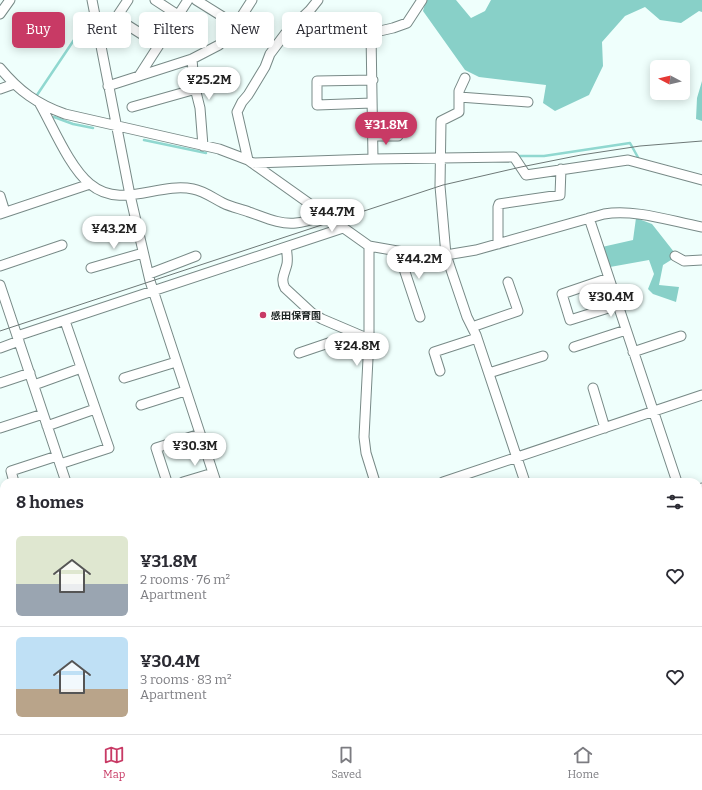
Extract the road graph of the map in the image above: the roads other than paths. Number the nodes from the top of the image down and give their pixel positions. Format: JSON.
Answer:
{"nodes":[{"id":1,"x":10,"y":0,"type":"edge"},
{"id":2,"x":92,"y":0,"type":"edge"},
{"id":3,"x":128,"y":0,"type":"edge"},
{"id":4,"x":155,"y":0,"type":"edge"},
{"id":5,"x":188,"y":0,"type":"edge"},
{"id":6,"x":196,"y":0,"type":"edge"},
{"id":7,"x":252,"y":0,"type":"edge"},
{"id":8,"x":318,"y":0,"type":"edge"},
{"id":9,"x":422,"y":0,"type":"edge"},
{"id":10,"x":173,"y":12,"type":"edge"},
{"id":11,"x":180,"y":12,"type":"edge"},
{"id":12,"x":0,"y":14,"type":"edge"},
{"id":13,"x":382,"y":30,"type":"edge"},
{"id":14,"x":139,"y":32,"type":"edge"},
{"id":15,"x":216,"y":47,"type":"edge"},
{"id":16,"x":157,"y":48,"type":"edge"},
{"id":17,"x":372,"y":48,"type":"edge"},
{"id":18,"x":192,"y":59,"type":"junction"},
{"id":19,"x":0,"y":68,"type":"edge"},
{"id":20,"x":139,"y":76,"type":"junction"},
{"id":21,"x":465,"y":78,"type":"dead end"},
{"id":22,"x":373,"y":80,"type":"junction"},
{"id":23,"x":14,"y":84,"type":"junction"},
{"id":24,"x":108,"y":86,"type":"junction"},
{"id":25,"x":0,"y":89,"type":"edge"},
{"id":26,"x":196,"y":89,"type":"junction"},
{"id":27,"x":459,"y":97,"type":"junction"},
{"id":28,"x":528,"y":102,"type":"dead end"},
{"id":29,"x":372,"y":103,"type":"junction"},
{"id":30,"x":40,"y":104,"type":"junction"},
{"id":31,"x":132,"y":107,"type":"dead end"},
{"id":32,"x":116,"y":126,"type":"junction"},
{"id":33,"x":374,"y":136,"type":"junction"},
{"id":34,"x":398,"y":136,"type":"dead end"},
{"id":35,"x":203,"y":146,"type":"junction"},
{"id":36,"x":442,"y":158,"type":"junction"},
{"id":37,"x":373,"y":159,"type":"junction"},
{"id":38,"x":250,"y":161,"type":"junction"},
{"id":39,"x":561,"y":169,"type":"junction"},
{"id":40,"x":702,"y":180,"type":"edge"},
{"id":41,"x":90,"y":184,"type":"junction"},
{"id":42,"x":130,"y":195,"type":"junction"},
{"id":43,"x":0,"y":196,"type":"edge"},
{"id":44,"x":3,"y":213,"type":"edge"},
{"id":45,"x":326,"y":215,"type":"junction"},
{"id":46,"x":589,"y":218,"type":"junction"},
{"id":47,"x":702,"y":227,"type":"edge"},
{"id":48,"x":343,"y":228,"type":"junction"},
{"id":49,"x":498,"y":244,"type":"junction"},
{"id":50,"x":62,"y":245,"type":"dead end"},
{"id":51,"x":369,"y":246,"type":"junction"},
{"id":52,"x":286,"y":248,"type":"junction"},
{"id":53,"x":398,"y":251,"type":"junction"},
{"id":54,"x":143,"y":253,"type":"junction"},
{"id":55,"x":446,"y":255,"type":"junction"},
{"id":56,"x":196,"y":256,"type":"dead end"},
{"id":57,"x":676,"y":256,"type":"dead end"},
{"id":58,"x":702,"y":260,"type":"edge"},
{"id":59,"x":0,"y":266,"type":"edge"},
{"id":60,"x":91,"y":268,"type":"dead end"},
{"id":61,"x":149,"y":274,"type":"junction"},
{"id":62,"x":609,"y":278,"type":"junction"},
{"id":63,"x":508,"y":282,"type":"dead end"},
{"id":64,"x":0,"y":285,"type":"edge"},
{"id":65,"x":153,"y":291,"type":"junction"},
{"id":66,"x":618,"y":305,"type":"junction"},
{"id":67,"x":420,"y":317,"type":"dead end"},
{"id":68,"x":65,"y":321,"type":"junction"},
{"id":69,"x":472,"y":327,"type":"junction"},
{"id":70,"x":626,"y":330,"type":"junction"},
{"id":71,"x":355,"y":334,"type":"junction"},
{"id":72,"x":681,"y":336,"type":"dead end"},
{"id":73,"x":477,"y":338,"type":"junction"},
{"id":74,"x":18,"y":339,"type":"junction"},
{"id":75,"x":369,"y":339,"type":"junction"},
{"id":76,"x":574,"y":347,"type":"dead end"},
{"id":77,"x":0,"y":348,"type":"edge"},
{"id":78,"x":633,"y":352,"type":"junction"},
{"id":79,"x":299,"y":353,"type":"dead end"},
{"id":80,"x":543,"y":356,"type":"dead end"},
{"id":81,"x":176,"y":362,"type":"junction"},
{"id":82,"x":81,"y":368,"type":"junction"},
{"id":83,"x":440,"y":371,"type":"dead end"},
{"id":84,"x":30,"y":373,"type":"junction"},
{"id":85,"x":489,"y":373,"type":"junction"},
{"id":86,"x":124,"y":378,"type":"dead end"},
{"id":87,"x":0,"y":383,"type":"edge"},
{"id":88,"x":34,"y":385,"type":"junction"},
{"id":89,"x":592,"y":388,"type":"dead end"},
{"id":90,"x":185,"y":390,"type":"junction"},
{"id":91,"x":702,"y":395,"type":"edge"},
{"id":92,"x":141,"y":405,"type":"dead end"},
{"id":93,"x":95,"y":409,"type":"junction"},
{"id":94,"x":653,"y":411,"type":"junction"},
{"id":95,"x":44,"y":414,"type":"junction"},
{"id":96,"x":47,"y":426,"type":"junction"},
{"id":97,"x":0,"y":428,"type":"edge"},
{"id":98,"x":605,"y":428,"type":"junction"},
{"id":99,"x":200,"y":434,"type":"junction"},
{"id":100,"x":516,"y":458,"type":"junction"},
{"id":101,"x":59,"y":460,"type":"junction"},
{"id":102,"x":213,"y":473,"type":"junction"},
{"id":103,"x":13,"y":478,"type":"edge"},
{"id":104,"x":65,"y":478,"type":"edge"},
{"id":105,"x":166,"y":478,"type":"edge"},
{"id":106,"x":196,"y":478,"type":"edge"},
{"id":107,"x":215,"y":478,"type":"edge"},
{"id":108,"x":375,"y":478,"type":"edge"},
{"id":109,"x":455,"y":478,"type":"edge"},
{"id":110,"x":523,"y":478,"type":"edge"},
{"id":111,"x":676,"y":478,"type":"edge"}],
"edges":[{"from":1,"to":12,"type":"street"},
{"from":2,"to":24,"type":"street"},
{"from":3,"to":14,"type":"street"},
{"from":4,"to":10,"type":"street"},
{"from":5,"to":11,"type":"street"},
{"from":6,"to":7,"type":"street"},
{"from":8,"to":38,"type":"street"},
{"from":9,"to":13,"type":"street"},
{"from":15,"to":18,"type":"street"},
{"from":16,"to":20,"type":"street"},
{"from":17,"to":22,"type":"street"},
{"from":18,"to":20,"type":"street"},
{"from":18,"to":26,"type":"street"},
{"from":19,"to":23,"type":"street"},
{"from":20,"to":24,"type":"street"},
{"from":21,"to":27,"type":"street"},
{"from":22,"to":29,"type":"street"},
{"from":22,"to":29,"type":"street"},
{"from":23,"to":25,"type":"street"},
{"from":23,"to":30,"type":"street"},
{"from":24,"to":32,"type":"street"},
{"from":26,"to":31,"type":"street"},
{"from":26,"to":35,"type":"street"},
{"from":27,"to":28,"type":"street"},
{"from":27,"to":36,"type":"street"},
{"from":29,"to":33,"type":"street"},
{"from":30,"to":32,"type":"street"},
{"from":30,"to":41,"type":"street"},
{"from":32,"to":35,"type":"street"},
{"from":32,"to":42,"type":"street"},
{"from":33,"to":34,"type":"street"},
{"from":33,"to":37,"type":"street"},
{"from":35,"to":38,"type":"street"},
{"from":36,"to":37,"type":"street"},
{"from":36,"to":39,"type":"street"},
{"from":36,"to":55,"type":"street"},
{"from":37,"to":38,"type":"street"},
{"from":38,"to":45,"type":"street"},
{"from":39,"to":40,"type":"street"},
{"from":39,"to":49,"type":"street"},
{"from":41,"to":42,"type":"street"},
{"from":41,"to":44,"type":"street"},
{"from":42,"to":45,"type":"street"},
{"from":42,"to":54,"type":"street"},
{"from":43,"to":44,"type":"street"},
{"from":45,"to":48,"type":"street"},
{"from":46,"to":47,"type":"street"},
{"from":46,"to":49,"type":"street"},
{"from":46,"to":62,"type":"street"},
{"from":48,"to":51,"type":"street"},
{"from":48,"to":52,"type":"street"},
{"from":49,"to":55,"type":"street"},
{"from":50,"to":59,"type":"street"},
{"from":51,"to":53,"type":"street"},
{"from":51,"to":75,"type":"street"},
{"from":52,"to":65,"type":"street"},
{"from":52,"to":71,"type":"street"},
{"from":53,"to":55,"type":"street"},
{"from":53,"to":67,"type":"street"},
{"from":54,"to":60,"type":"street"},
{"from":54,"to":61,"type":"street"},
{"from":55,"to":69,"type":"street"},
{"from":56,"to":61,"type":"street"},
{"from":57,"to":58,"type":"street"},
{"from":61,"to":65,"type":"street"},
{"from":62,"to":66,"type":"street"},
{"from":62,"to":66,"type":"street"},
{"from":63,"to":69,"type":"street"},
{"from":64,"to":74,"type":"street"},
{"from":65,"to":68,"type":"street"},
{"from":65,"to":81,"type":"street"},
{"from":66,"to":70,"type":"street"},
{"from":68,"to":74,"type":"street"},
{"from":68,"to":82,"type":"street"},
{"from":69,"to":73,"type":"street"},
{"from":70,"to":76,"type":"street"},
{"from":70,"to":78,"type":"street"},
{"from":71,"to":75,"type":"street"},
{"from":71,"to":79,"type":"street"},
{"from":72,"to":78,"type":"street"},
{"from":73,"to":83,"type":"street"},
{"from":73,"to":85,"type":"street"},
{"from":74,"to":77,"type":"street"},
{"from":74,"to":84,"type":"street"},
{"from":75,"to":108,"type":"street"},
{"from":78,"to":94,"type":"street"},
{"from":80,"to":85,"type":"street"},
{"from":81,"to":86,"type":"street"},
{"from":81,"to":90,"type":"street"},
{"from":82,"to":88,"type":"street"},
{"from":82,"to":93,"type":"street"},
{"from":84,"to":87,"type":"street"},
{"from":84,"to":88,"type":"street"},
{"from":85,"to":100,"type":"street"},
{"from":88,"to":95,"type":"street"},
{"from":89,"to":98,"type":"street"},
{"from":90,"to":92,"type":"street"},
{"from":90,"to":99,"type":"street"},
{"from":91,"to":94,"type":"street"},
{"from":93,"to":96,"type":"street"},
{"from":93,"to":101,"type":"street"},
{"from":94,"to":98,"type":"street"},
{"from":94,"to":111,"type":"street"},
{"from":95,"to":96,"type":"street"},
{"from":95,"to":97,"type":"street"},
{"from":96,"to":101,"type":"street"},
{"from":98,"to":100,"type":"street"},
{"from":99,"to":102,"type":"street"},
{"from":99,"to":105,"type":"street"},
{"from":100,"to":109,"type":"street"},
{"from":100,"to":110,"type":"street"},
{"from":101,"to":103,"type":"street"},
{"from":101,"to":104,"type":"street"},
{"from":102,"to":106,"type":"street"},
{"from":102,"to":107,"type":"street"}]}
